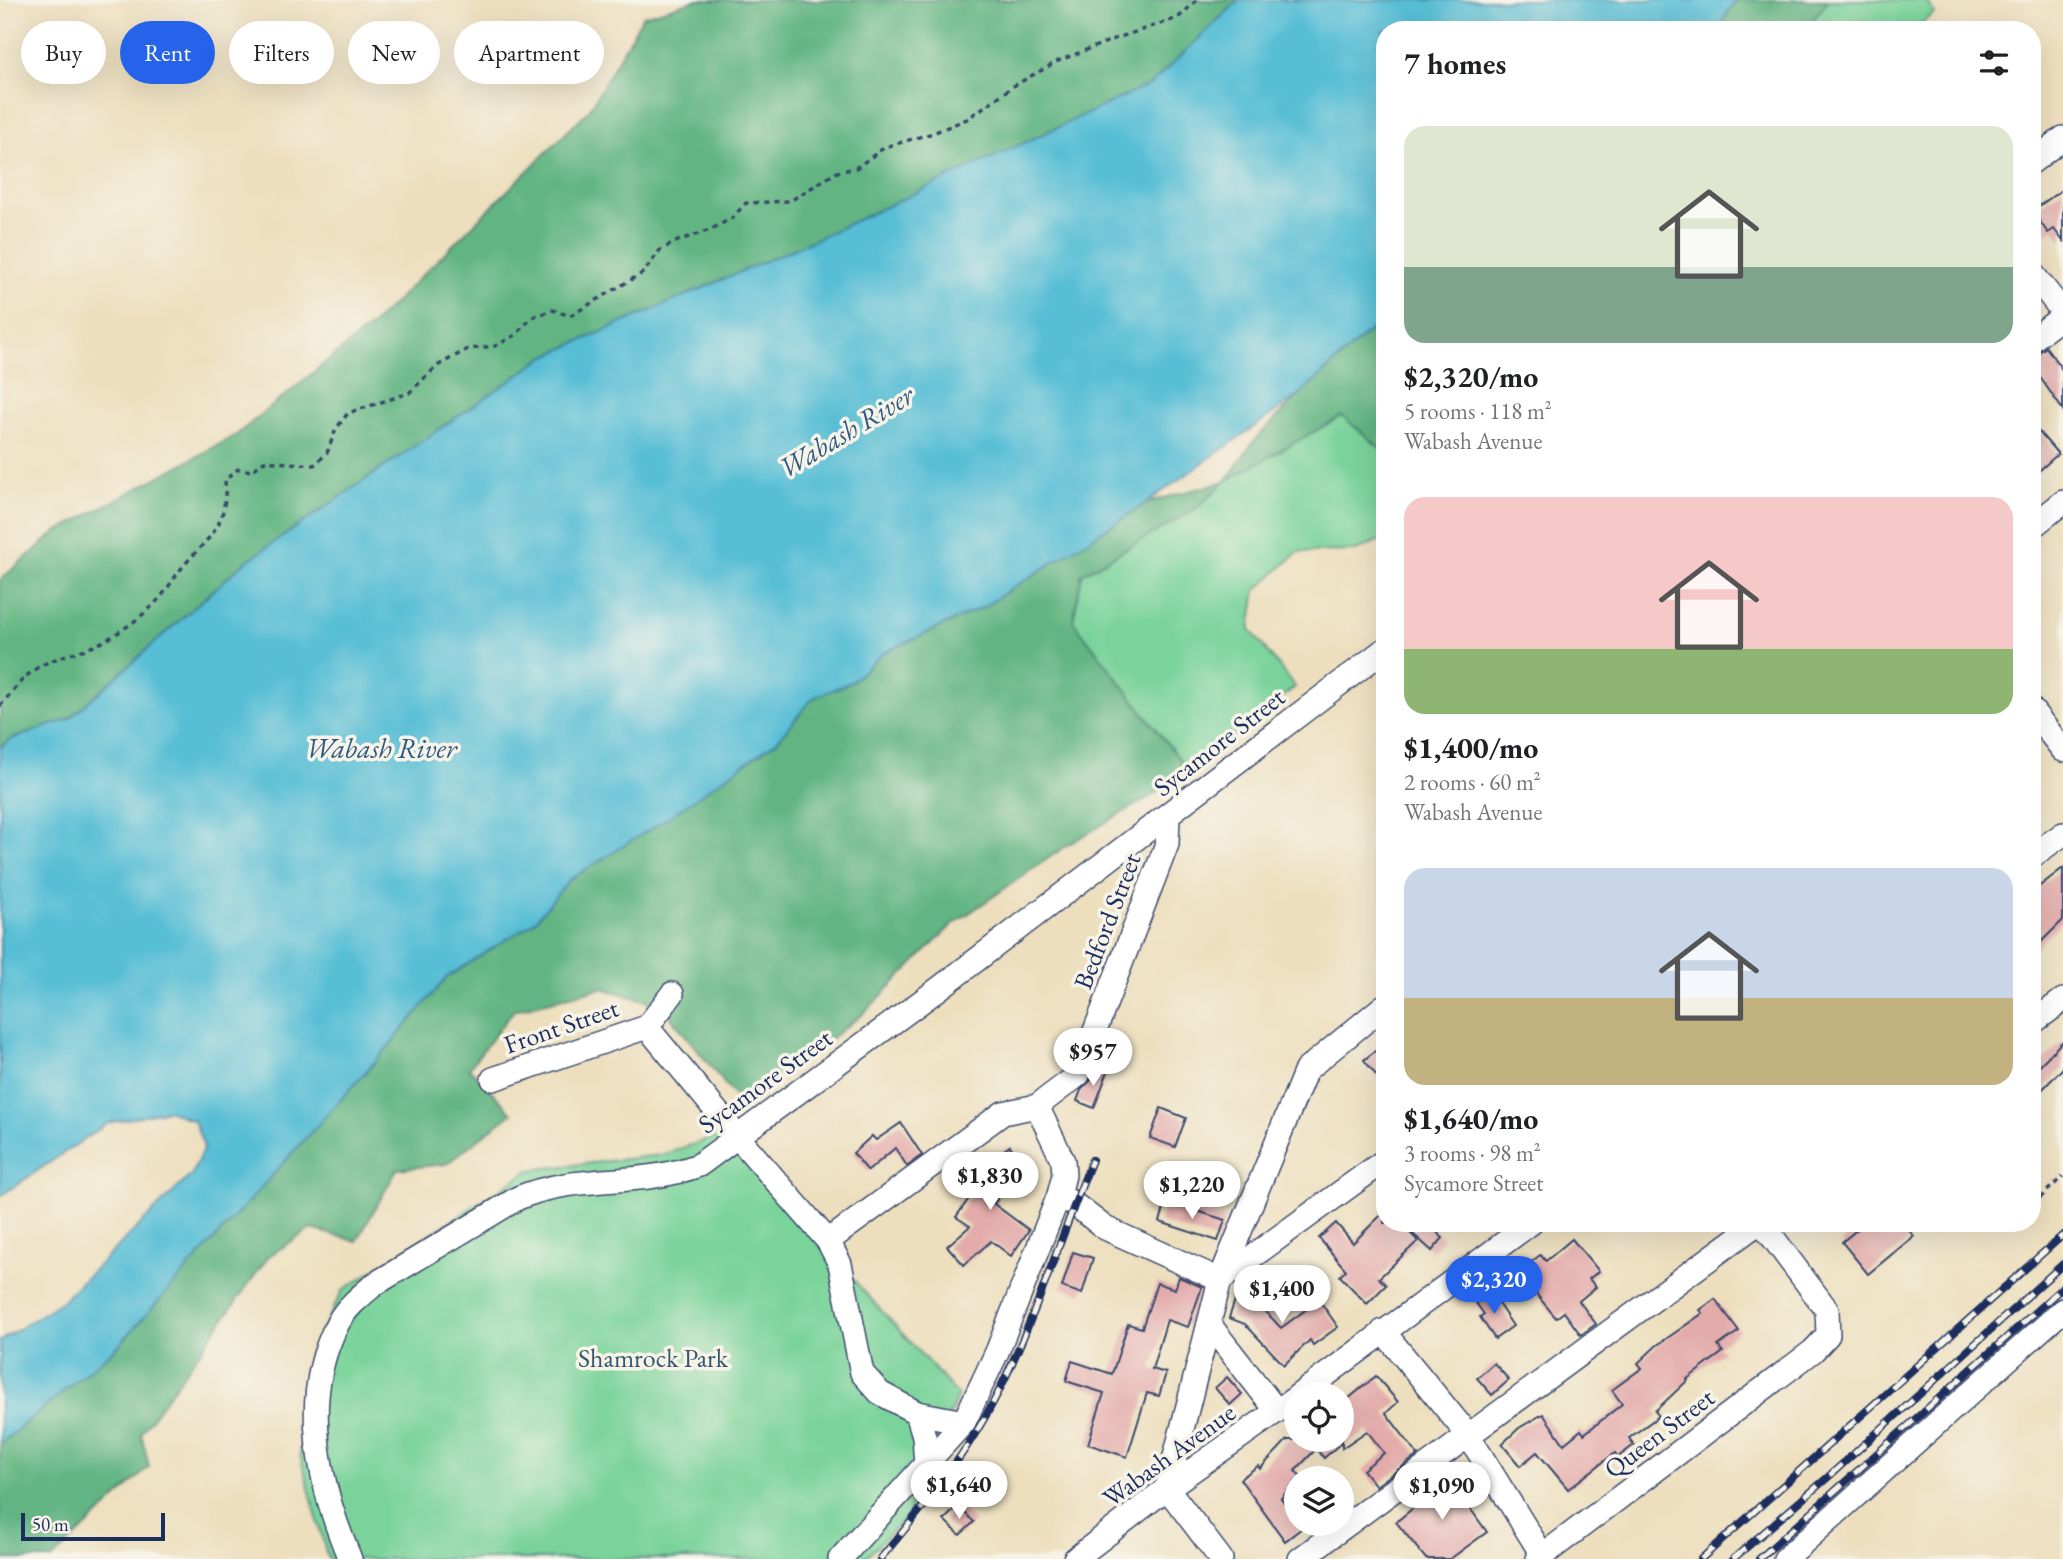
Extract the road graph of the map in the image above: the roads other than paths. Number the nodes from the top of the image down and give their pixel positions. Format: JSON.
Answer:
{"nodes":[{"id":1,"x":2063,"y":138,"type":"edge"},
{"id":2,"x":2041,"y":155,"type":"edge"},
{"id":3,"x":2041,"y":285,"type":"edge"},
{"id":4,"x":2063,"y":314,"type":"edge"},
{"id":5,"x":2041,"y":332,"type":"edge"},
{"id":6,"x":2063,"y":502,"type":"edge"},
{"id":7,"x":2041,"y":520,"type":"edge"},
{"id":8,"x":1376,"y":656,"type":"edge"},
{"id":9,"x":2041,"y":722,"type":"edge"},
{"id":10,"x":2063,"y":750,"type":"edge"},
{"id":11,"x":1168,"y":816,"type":"junction"},
{"id":12,"x":2063,"y":834,"type":"edge"},
{"id":13,"x":2041,"y":850,"type":"edge"},
{"id":14,"x":673,"y":994,"type":"dead end"},
{"id":15,"x":2063,"y":1000,"type":"edge"},
{"id":16,"x":1376,"y":1013,"type":"edge"},
{"id":17,"x":2041,"y":1016,"type":"edge"},
{"id":18,"x":647,"y":1027,"type":"junction"},
{"id":19,"x":493,"y":1079,"type":"dead end"},
{"id":20,"x":1037,"y":1106,"type":"junction"},
{"id":21,"x":737,"y":1136,"type":"junction"},
{"id":22,"x":1376,"y":1167,"type":"edge"},
{"id":23,"x":1059,"y":1195,"type":"junction"},
{"id":24,"x":1519,"y":1232,"type":"edge"},
{"id":25,"x":1748,"y":1232,"type":"edge"},
{"id":26,"x":1767,"y":1232,"type":"edge"},
{"id":27,"x":828,"y":1241,"type":"junction"},
{"id":28,"x":1220,"y":1280,"type":"junction"},
{"id":29,"x":2063,"y":1310,"type":"edge"},
{"id":30,"x":1209,"y":1324,"type":"junction"},
{"id":31,"x":1383,"y":1331,"type":"junction"},
{"id":32,"x":1316,"y":1382,"type":"edge"},
{"id":33,"x":1284,"y":1406,"type":"edge"},
{"id":34,"x":1277,"y":1411,"type":"junction"},
{"id":35,"x":917,"y":1413,"type":"junction"},
{"id":36,"x":964,"y":1422,"type":"junction"},
{"id":37,"x":1468,"y":1436,"type":"junction"},
{"id":38,"x":926,"y":1466,"type":"junction"},
{"id":39,"x":1167,"y":1488,"type":"junction"},
{"id":40,"x":1541,"y":1557,"type":"edge"},
{"id":41,"x":350,"y":1559,"type":"edge"},
{"id":42,"x":840,"y":1559,"type":"edge"},
{"id":43,"x":1075,"y":1559,"type":"edge"},
{"id":44,"x":1221,"y":1559,"type":"edge"},
{"id":45,"x":1300,"y":1559,"type":"edge"},
{"id":46,"x":1785,"y":1559,"type":"edge"}],
"edges":[{"from":1,"to":2,"type":"street"},
{"from":3,"to":4,"type":"street"},
{"from":4,"to":5,"type":"street"},
{"from":6,"to":7,"type":"street"},
{"from":8,"to":11,"type":"street","name":"Sycamore Street"},
{"from":9,"to":10,"type":"street"},
{"from":11,"to":20,"type":"street","name":"Bedford Street"},
{"from":11,"to":21,"type":"street","name":"Sycamore Street"},
{"from":12,"to":13,"type":"street"},
{"from":14,"to":18,"type":"street","name":"Front Street"},
{"from":15,"to":17,"type":"street"},
{"from":16,"to":28,"type":"street"},
{"from":18,"to":19,"type":"street","name":"Front Street"},
{"from":18,"to":21,"type":"street"},
{"from":20,"to":23,"type":"street"},
{"from":20,"to":27,"type":"street","name":"Bedford Street"},
{"from":21,"to":27,"type":"street"},
{"from":21,"to":41,"type":"street","name":"Sycamore Street"},
{"from":22,"to":28,"type":"street"},
{"from":23,"to":28,"type":"street"},
{"from":23,"to":36,"type":"street"},
{"from":24,"to":31,"type":"street","name":"Wabash Avenue"},
{"from":25,"to":37,"type":"street"},
{"from":26,"to":40,"type":"street","name":"Queen Street"},
{"from":27,"to":35,"type":"street"},
{"from":28,"to":30,"type":"street"},
{"from":29,"to":46,"type":"street"},
{"from":30,"to":34,"type":"street"},
{"from":30,"to":39,"type":"street"},
{"from":31,"to":32,"type":"street","name":"Wabash Avenue"},
{"from":31,"to":37,"type":"street"},
{"from":33,"to":34,"type":"street","name":"Wabash Avenue"},
{"from":34,"to":39,"type":"street","name":"Wabash Avenue"},
{"from":35,"to":36,"type":"street"},
{"from":35,"to":38,"type":"street"},
{"from":36,"to":38,"type":"street"},
{"from":37,"to":40,"type":"street"},
{"from":37,"to":45,"type":"street"},
{"from":38,"to":42,"type":"street"},
{"from":39,"to":43,"type":"street","name":"Wabash Avenue"},
{"from":39,"to":44,"type":"street"}]}
